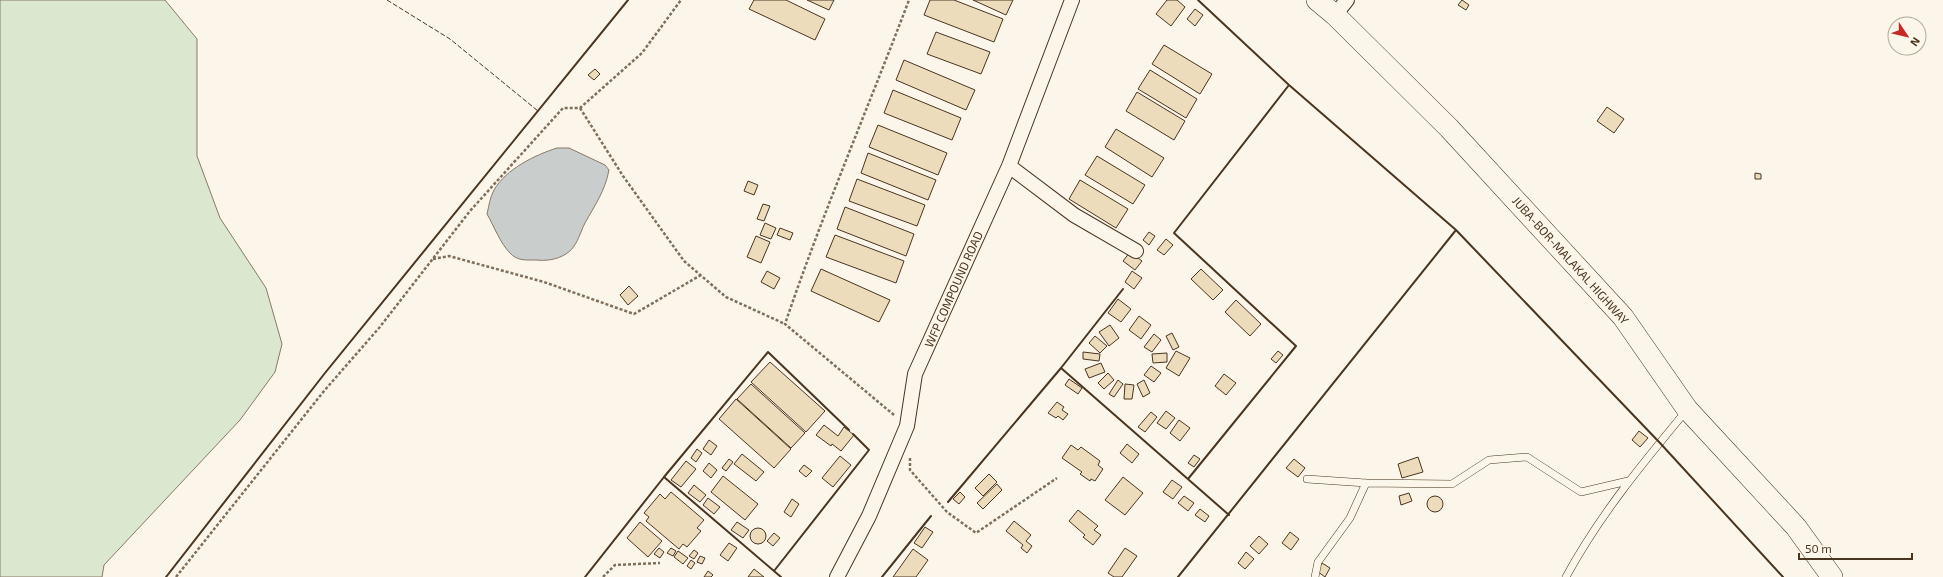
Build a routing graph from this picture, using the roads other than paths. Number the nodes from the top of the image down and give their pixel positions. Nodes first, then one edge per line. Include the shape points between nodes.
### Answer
1 (1072, 0) edge
2 (1317, 0) edge
3 (1341, 7) edge
4 (1009, 166) junction
5 (1136, 251) dead end
6 (1687, 410) junction
7 (1307, 479) dead end
8 (1628, 482) junction
9 (1366, 483) junction
10 (837, 577) edge
11 (1316, 577) edge
12 (1566, 577) edge
13 (1832, 577) edge

1 - 4 street, WFP COMPOUND ROAD
2 - 3 main road, JUBA-BOR-MALAKAL HIGHWAY
3 - 6 main road, JUBA-BOR-MALAKAL HIGHWAY via 1613,305
4 - 5 street via 1074,215
4 - 10 street, WFP COMPOUND ROAD via 915,374 907,426 869,516
6 - 8 lane
6 - 13 main road, JUBA-BOR-MALAKAL HIGHWAY via 1796,527
7 - 9 lane
8 - 9 lane via 1581,492 1527,458 1489,460 1452,484
8 - 12 lane via 1583,545
9 - 11 lane via 1350,518 1318,562

